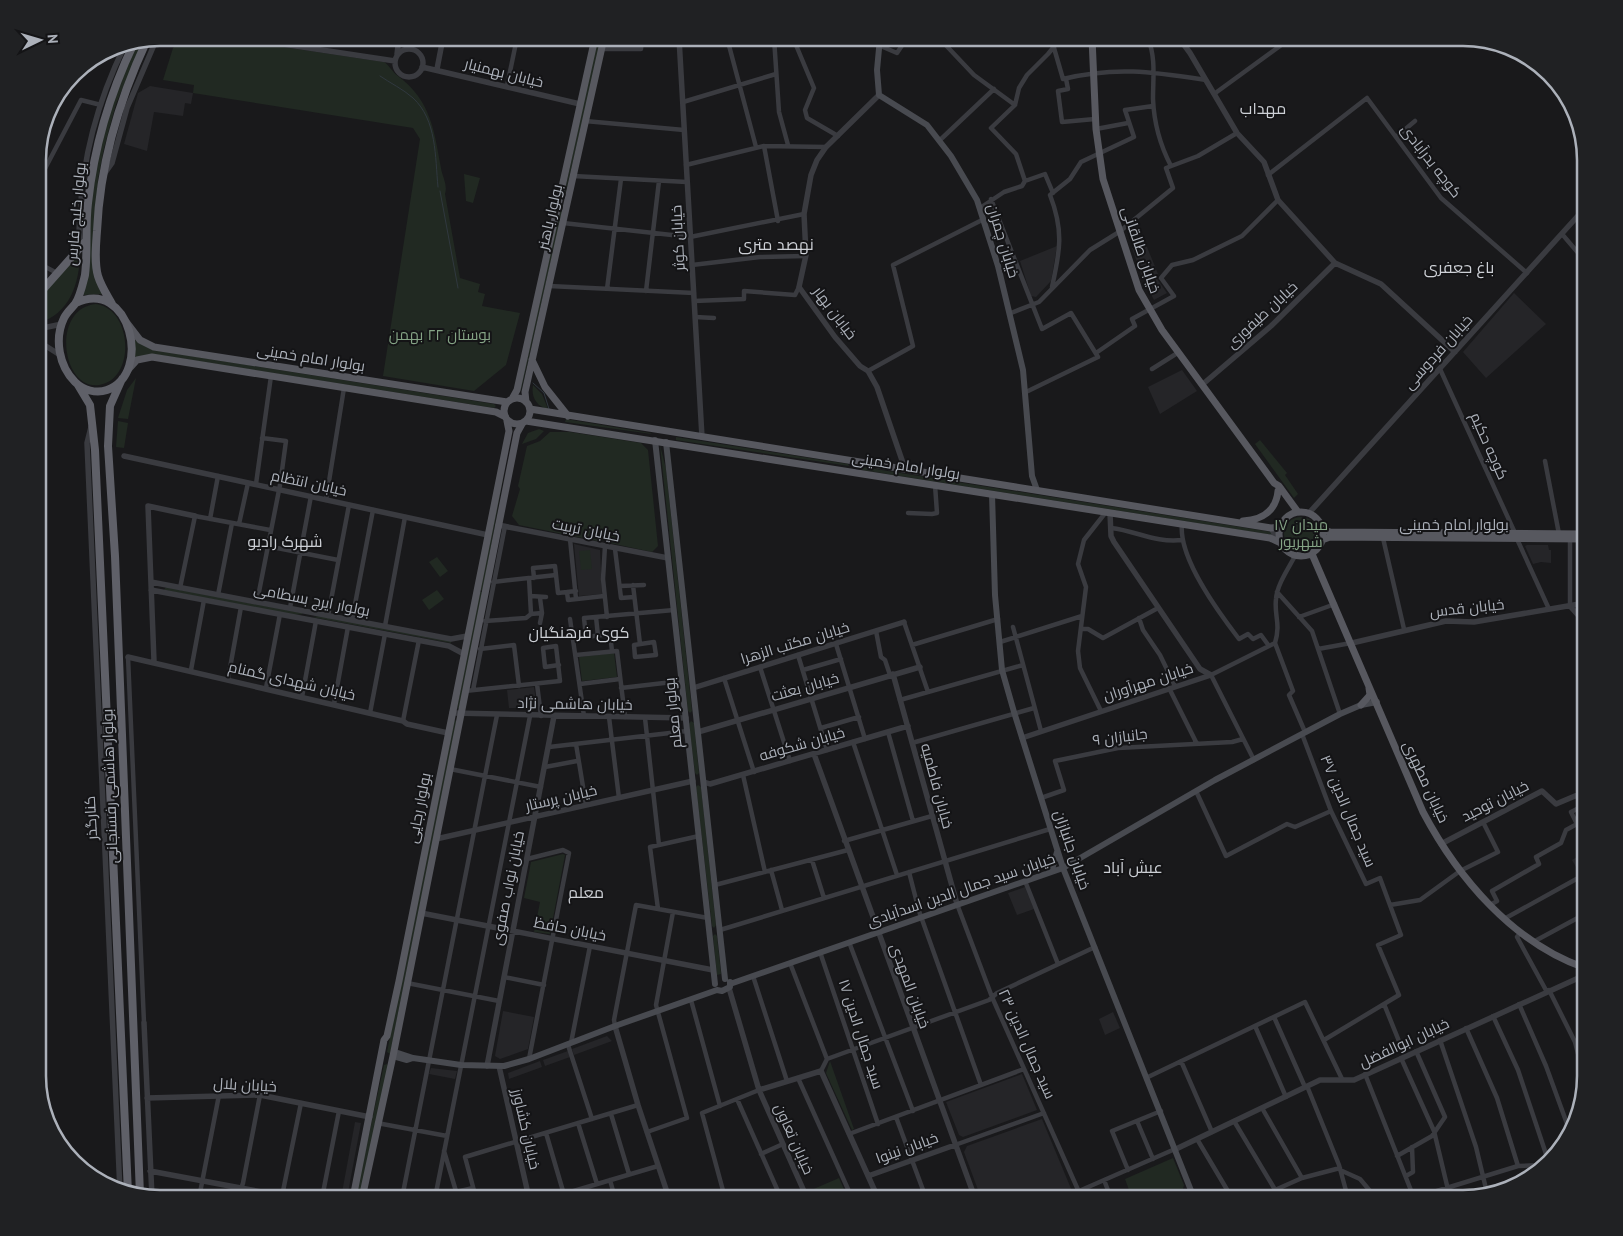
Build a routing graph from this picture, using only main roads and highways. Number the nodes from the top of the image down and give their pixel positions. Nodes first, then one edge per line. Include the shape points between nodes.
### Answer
1 (593, 46) edge
2 (602, 46) edge
3 (878, 46) edge
4 (1092, 46) edge
5 (144, 47) edge
6 (130, 50) edge
7 (559, 198) junction
8 (568, 200) junction
9 (84, 243) junction
10 (46, 285) edge
11 (76, 303) junction
12 (113, 304) junction
13 (123, 317) junction
14 (532, 360) junction
15 (124, 376) junction
16 (78, 385) junction
17 (510, 400) junction
18 (495, 401) junction
19 (528, 405) junction
20 (494, 411) junction
21 (560, 414) junction
22 (568, 416) junction
23 (506, 419) junction
24 (524, 422) junction
25 (558, 425) junction
26 (653, 429) junction
27 (664, 439) junction
28 (733, 442) junction
29 (856, 462) junction
30 (854, 472) junction
31 (499, 480) junction
32 (507, 482) junction
33 (1274, 483) junction
34 (1036, 490) junction
35 (1278, 491) junction
36 (992, 494) junction
37 (1298, 512) junction
38 (1287, 516) junction
39 (1226, 521) junction
40 (1280, 527) junction
41 (1322, 529) junction
42 (1577, 534) edge
43 (1516, 536) junction
44 (1577, 539) edge
45 (1322, 540) junction
46 (1280, 543) junction
47 (1312, 554) junction
48 (1370, 690) junction
49 (1375, 701) junction
50 (1361, 705) junction
51 (696, 717) junction
52 (686, 718) junction
53 (692, 781) junction
54 (704, 782) junction
55 (1057, 850) junction
56 (1063, 868) junction
57 (1047, 873) junction
58 (420, 874) junction
59 (429, 876) junction
60 (1070, 886) junction
61 (720, 930) junction
62 (709, 931) junction
63 (1577, 963) edge
64 (725, 979) junction
65 (730, 986) junction
66 (716, 987) junction
67 (387, 1036) junction
68 (393, 1056) junction
69 (381, 1065) junction
70 (124, 1097) junction
71 (136, 1097) junction
72 (136, 1115) junction
73 (124, 1116) junction
74 (128, 1185) edge
75 (140, 1188) edge
76 (355, 1190) edge
77 (364, 1190) edge
78 (1192, 1190) edge

1 - 7 main road, بولوار باهنر
2 - 8 main road, بولوار باهنر
3 - 34 main road, خیابان چمران via 879,95 927,125 950,156 984,219 1010,314 1026,392 1032,476
4 - 33 main road, خیابان طالقانی via 1095,119 1103,179 1136,285 1148,310
5 - 12 highway, بولوار خلیج فارس via 120,105 101,180 97,274
6 - 9 highway, بولوار خلیج فارس via 97,147
7 - 8 main road
7 - 17 main road, بولوار باهنر via 517,390
8 - 14 main road, بولوار باهنر
9 - 10 highway
9 - 11 highway, بولوار خلیج فارس via 85,275
11 - 12 highway via 94,297
11 - 16 highway via 62,324 59,343 60,355 70,377
12 - 13 highway
13 - 15 highway via 132,347
13 - 18 main road, بولوار امام خمینی via 140,340 154,347
14 - 19 main road, بولوار باهنر via 525,392
14 - 22 main road via 545,387
15 - 16 highway via 106,391 96,392
15 - 20 main road, بولوار امام خمینی via 137,360 152,357
15 - 71 highway, بولوار هاشمی رفسنجانی via 110,406 108,446
16 - 70 highway, بولوار هاشمی رفسنجانی via 85,394 93,417 110,879 117,1032
17 - 18 main road, بولوار امام خمینی
17 - 19 main road via 520,398
17 - 23 main road via 504,409
18 - 20 main road
19 - 21 main road, بولوار امام خمینی
19 - 24 main road
20 - 23 main road, بولوار امام خمینی
21 - 22 main road, بولوار امام خمینی
21 - 25 main road
22 - 26 main road, بولوار امام خمینی
23 - 24 main road via 514,424
23 - 31 main road, بولوار رجایی via 508,431
24 - 25 main road, بولوار امام خمینی
24 - 32 main road, بولوار رجایی via 517,433
25 - 27 main road, بولوار امام خمینی
26 - 27 main road
26 - 28 main road, بولوار امام خمینی
27 - 28 main road
27 - 30 main road, بولوار امام خمینی
27 - 51 main road, بولوار معلم
27 - 52 main road, بولوار معلم via 668,558
28 - 29 main road, بولوار امام خمینی
29 - 30 main road
29 - 34 main road, بولوار امام خمینی
30 - 36 main road, بولوار امام خمینی
31 - 32 main road via 504,477
31 - 58 main road, بولوار رجایی
32 - 59 main road, بولوار رجایی via 502,526
33 - 35 main road
33 - 37 main road, خیابان طالقانی
34 - 39 main road, بولوار امام خمینی
35 - 38 main road via 1288,508
35 - 39 main road via 1275,506 1261,517
36 - 46 main road, بولوار امام خمینی via 1270,538
36 - 55 main road, خیابان جانبازان via 1002,670
37 - 38 main road
37 - 41 main road via 1309,513
38 - 40 main road
39 - 40 main road, بولوار امام خمینی
40 - 46 main road
41 - 43 main road, بولوار امام خمینی via 1330,532
41 - 45 main road
42 - 43 main road, بولوار امام خمینی
43 - 44 main road, بولوار امام خمینی
43 - 45 main road, بولوار امام خمینی via 1330,537
45 - 47 main road
46 - 47 main road via 1295,556
47 - 48 main road
48 - 49 main road
48 - 50 main road
49 - 50 main road
49 - 63 main road, خیابان مطهری via 1423,812 1440,844 1460,871 1504,919 1535,941
50 - 56 main road, خیابان سید جمال الدین اسدآبادی via 1196,791
51 - 52 main road
51 - 54 main road, بولوار معلم
52 - 53 main road, بولوار معلم
53 - 54 main road
53 - 62 main road, بولوار معلم
54 - 61 main road, بولوار معلم
55 - 56 main road, خیابان جانبازان
55 - 57 main road via 1053,866
56 - 57 main road, خیابان سید جمال الدین اسدآبادی
56 - 60 main road, خیابان جانبازان
57 - 60 main road via 1059,874
57 - 65 main road, خیابان سید جمال الدین اسدآبادی
58 - 59 main road
58 - 67 main road, بولوار رجایی
59 - 68 main road, بولوار رجایی
60 - 78 main road, خیابان جانبازان
61 - 62 main road
61 - 64 main road, بولوار معلم
62 - 66 main road, بولوار معلم
64 - 65 main road
64 - 66 main road
65 - 66 main road, خیابان سید جمال الدین اسدآبادی via 722,991
66 - 68 main road via 691,1000 529,1059 499,1066 407,1060
67 - 68 main road via 385,1052
67 - 69 main road, بولوار رجایی
68 - 69 main road
68 - 77 main road, بولوار رجایی
69 - 76 main road, بولوار رجایی
70 - 71 highway via 129,1101
70 - 73 highway, بولوار هاشمی رفسنجانی
71 - 72 highway, بولوار هاشمی رفسنجانی
72 - 73 highway
72 - 75 highway, بولوار هاشمی رفسنجانی
73 - 74 highway, بولوار هاشمی رفسنجانی

